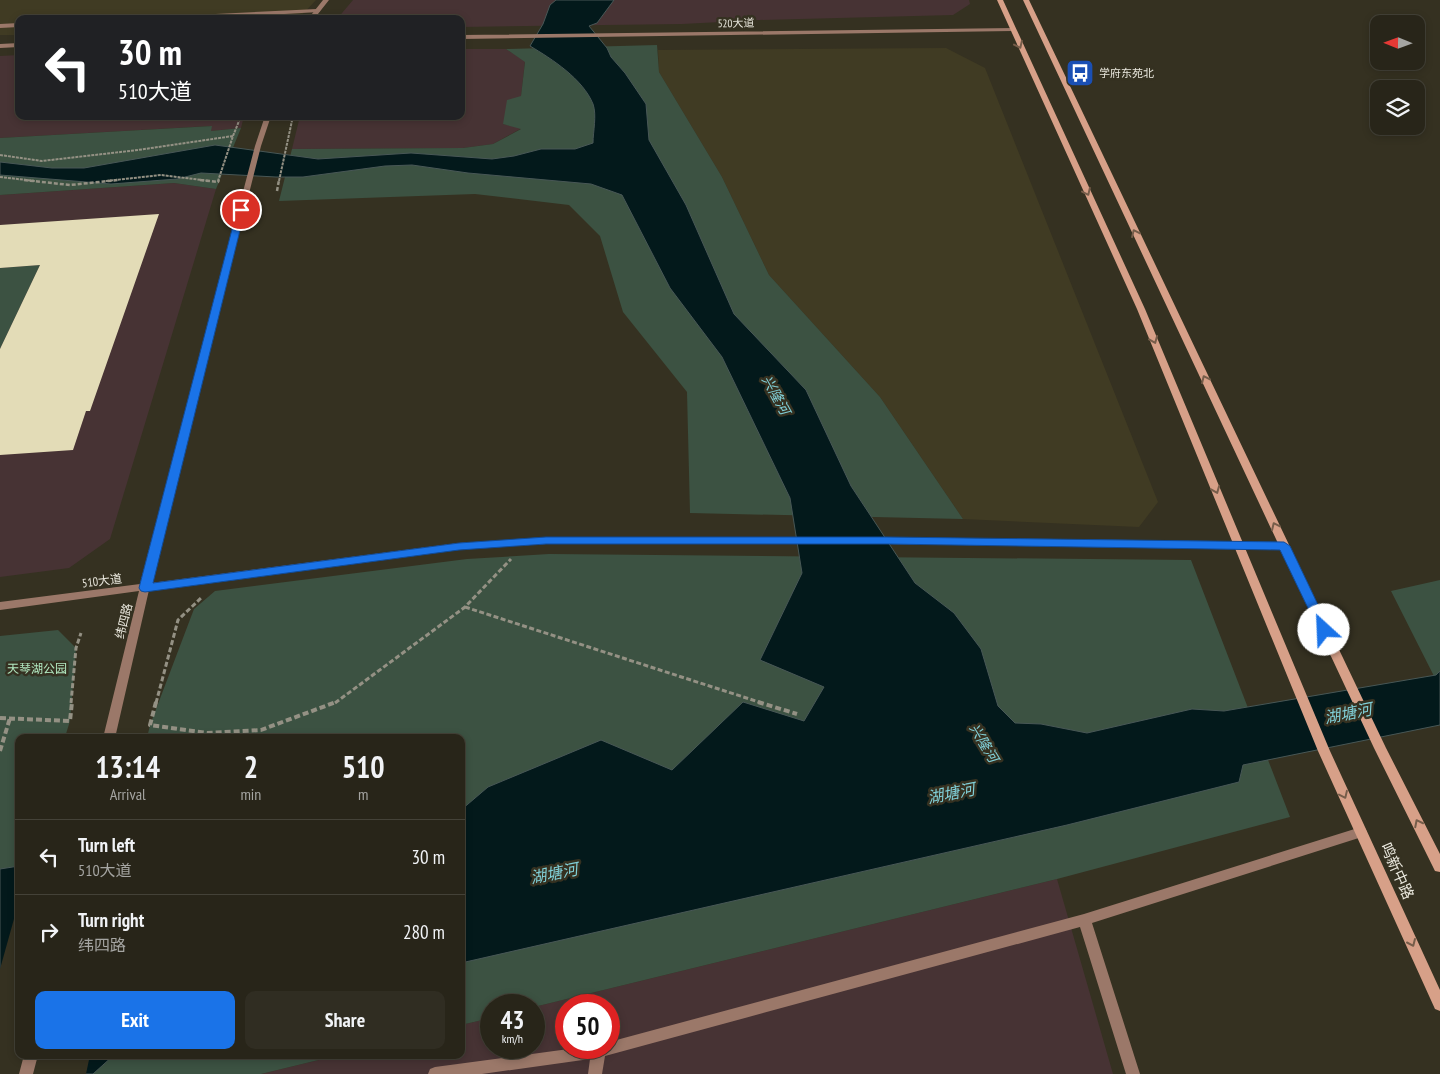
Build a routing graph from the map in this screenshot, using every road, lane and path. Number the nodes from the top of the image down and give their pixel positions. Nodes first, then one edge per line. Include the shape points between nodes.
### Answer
1 (326, 0) edge
2 (1000, 0) edge
3 (1026, 0) edge
4 (317, 11) junction
5 (236, 15) edge
6 (314, 15) edge
7 (15, 25) edge
8 (0, 26) edge
9 (1012, 29) junction
10 (465, 37) edge
11 (15, 45) edge
12 (0, 46) edge
13 (239, 120) edge
14 (267, 120) edge
15 (292, 120) edge
16 (233, 136) junction
17 (0, 154) edge
18 (0, 177) edge
19 (277, 191) dead end
20 (1239, 545) junction
21 (1284, 546) junction
22 (515, 556) dead end
23 (145, 588) junction
24 (201, 598) dead end
25 (0, 606) edge
26 (465, 607) junction
27 (81, 633) dead end
28 (797, 714) dead end
29 (0, 718) edge
30 (10, 718) junction
31 (110, 734) edge
32 (0, 751) edge
33 (1361, 832) junction
34 (1440, 867) edge
35 (1084, 920) junction
36 (1440, 1005) edge
37 (620, 1045) edge
38 (555, 1057) edge
39 (30, 1059) edge
40 (597, 1059) edge
41 (26, 1074) edge
42 (435, 1074) edge
43 (595, 1074) edge
44 (1133, 1074) edge

1 - 4 street
2 - 9 main road, 鸣新中路
21 -> 3 main road
4 - 5 street
4 - 6 street
7 - 8 street
9 - 10 street, 520大道
9 -> 20 main road, 鸣新中路 via 1141,309
11 - 12 street
13 - 16 path
14 - 23 street, 纬四路
15 - 19 path
16 - 17 path via 42,161
16 - 18 path via 218,182 161,175 70,185
20 - 21 street, 510大道
20 - 23 street, 510大道 via 887,540 546,541 459,546
20 -> 33 main road, 鸣新中路
34 -> 21 main road
22 - 26 path
23 - 25 street, 510大道
23 - 31 street, 纬四路
24 - 26 path via 178,620 150,725 207,733 261,730 332,704
26 - 28 path
27 - 30 path via 76,648 70,721
29 - 30 path
30 - 32 path
33 - 35 street
33 -> 36 main road, 鸣新中路
35 - 37 street
35 - 44 street
38 - 42 street
39 - 41 street
40 - 43 street

